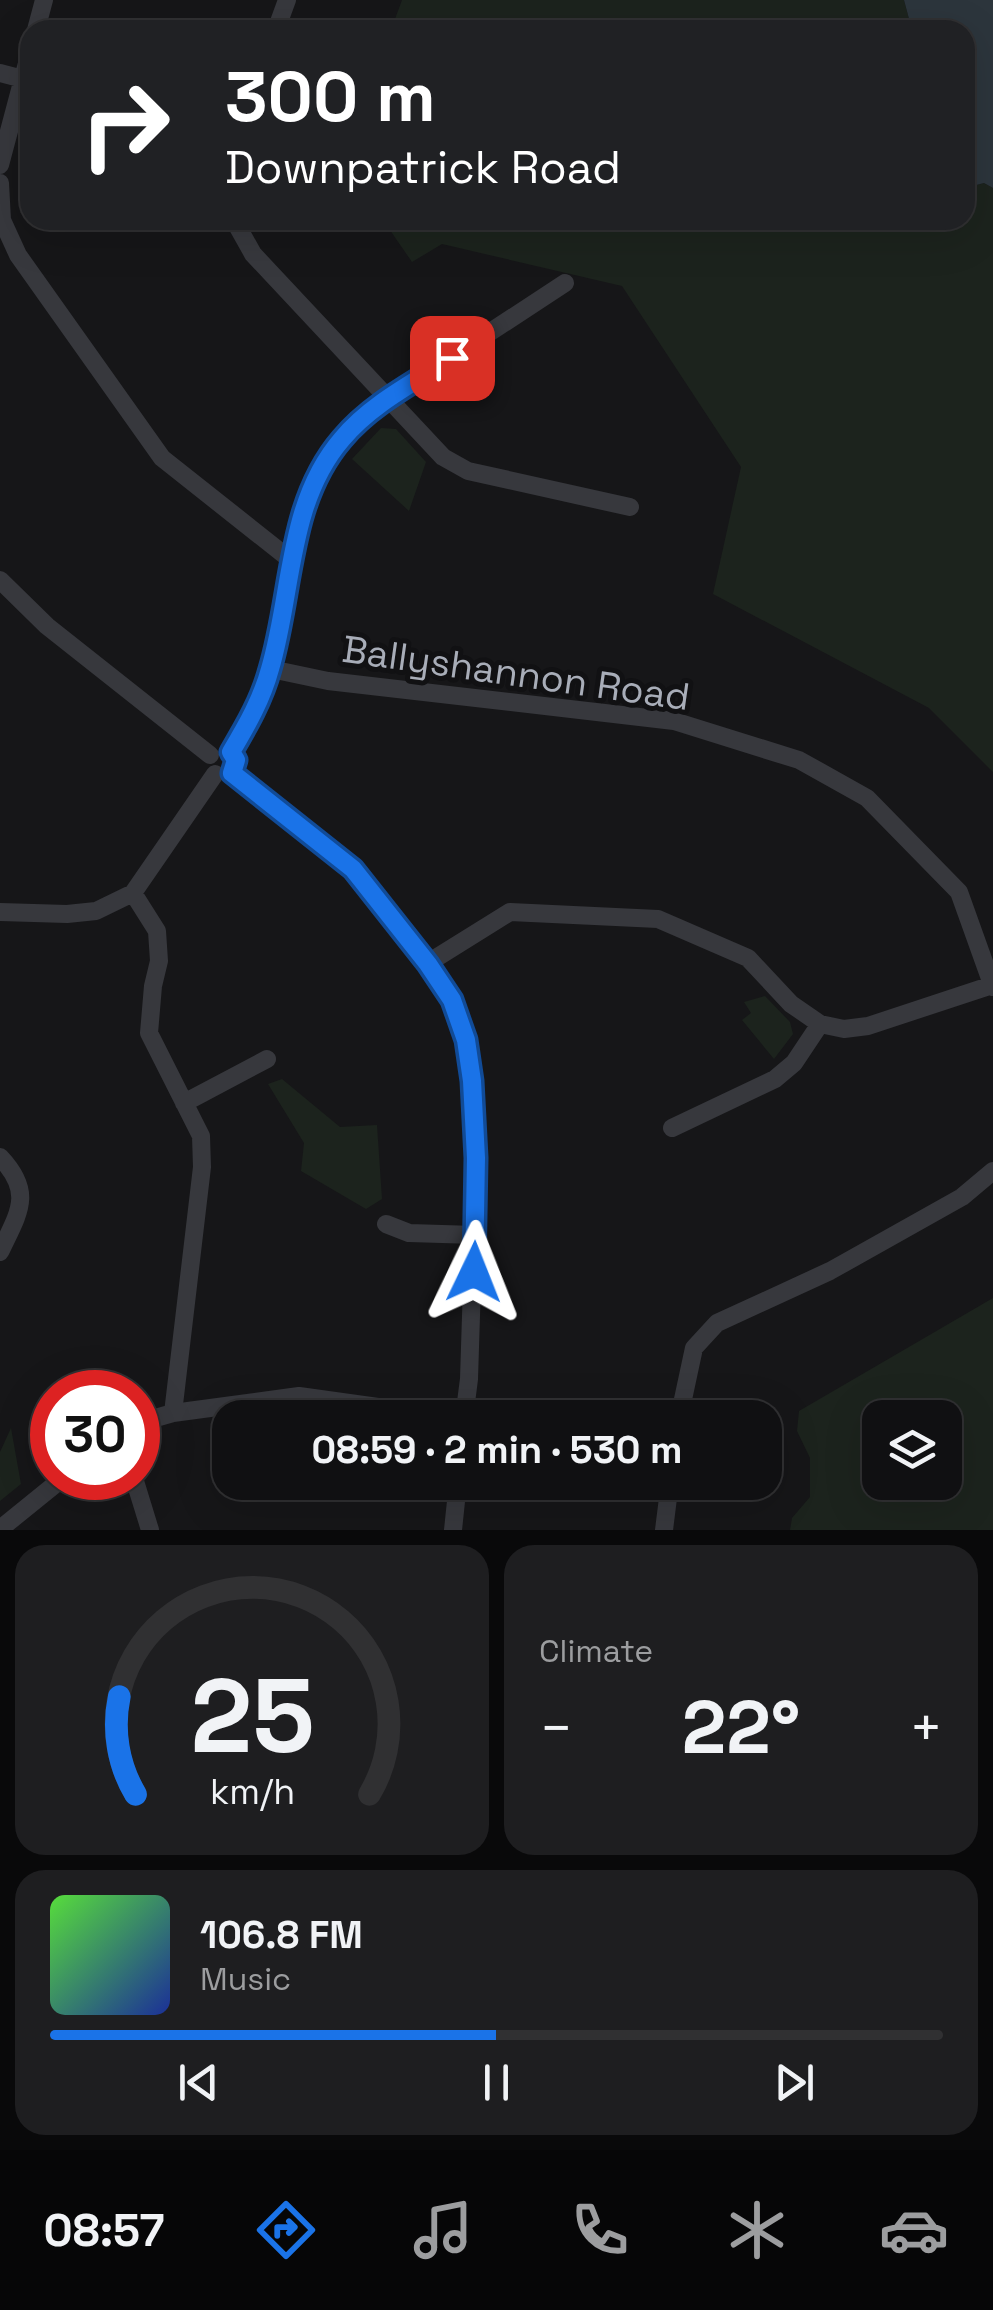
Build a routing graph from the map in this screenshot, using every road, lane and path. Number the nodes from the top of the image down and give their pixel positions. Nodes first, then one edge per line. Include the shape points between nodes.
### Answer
1 (20, 90) edge
2 (0, 164) edge
3 (0, 183) edge
4 (240, 230) edge
5 (565, 283) dead end
6 (388, 400) junction
7 (630, 507) dead end
8 (292, 561) junction
9 (0, 580) edge
10 (270, 668) junction
11 (219, 768) junction
12 (133, 892) junction
13 (0, 912) edge
14 (428, 964) junction
15 (993, 986) edge
16 (820, 1024) junction
17 (266, 1059) dead end
18 (184, 1104) junction
19 (672, 1128) dead end
20 (0, 1157) edge
21 (993, 1171) edge
22 (386, 1224) dead end
23 (475, 1236) junction
24 (0, 1252) edge
25 (270, 1400) edge
26 (327, 1400) edge
27 (464, 1400) edge
28 (684, 1400) edge
29 (212, 1408) edge
30 (173, 1414) junction
31 (160, 1417) edge
32 (36, 1500) edge
33 (141, 1500) edge
34 (456, 1500) edge
35 (668, 1500) edge
36 (0, 1530) edge
37 (150, 1530) edge
38 (453, 1530) edge
39 (664, 1530) edge

1 - 2 street
3 - 8 street via 2,220 18,255 162,458
4 - 6 street via 253,254
5 - 6 street
6 - 7 street via 443,457 468,471
6 - 8 street via 342,438 320,470 303,508
8 - 10 street
9 - 11 street
10 - 11 street via 231,752 217,750
10 - 15 street, Ballyshannon Road via 328,681 674,721 799,760 867,798 958,892
11 - 12 street
11 - 14 street via 353,869
12 - 13 street via 96,911
12 - 18 street via 157,931 160,961 149,1033
14 - 16 street via 510,912 658,920 748,958
14 - 23 street via 452,1000 466,1040
15 - 16 street via 868,1026
16 - 19 street via 776,1078
17 - 18 street
18 - 30 street via 201,1136 202,1167
20 - 24 street via 16,1174 22,1195
21 - 28 street via 962,1197 830,1271 717,1323 694,1348
22 - 23 street via 409,1233
23 - 27 street
25 - 26 street
29 - 30 street
30 - 31 street
32 - 36 street
33 - 37 street
34 - 38 street
35 - 39 street

